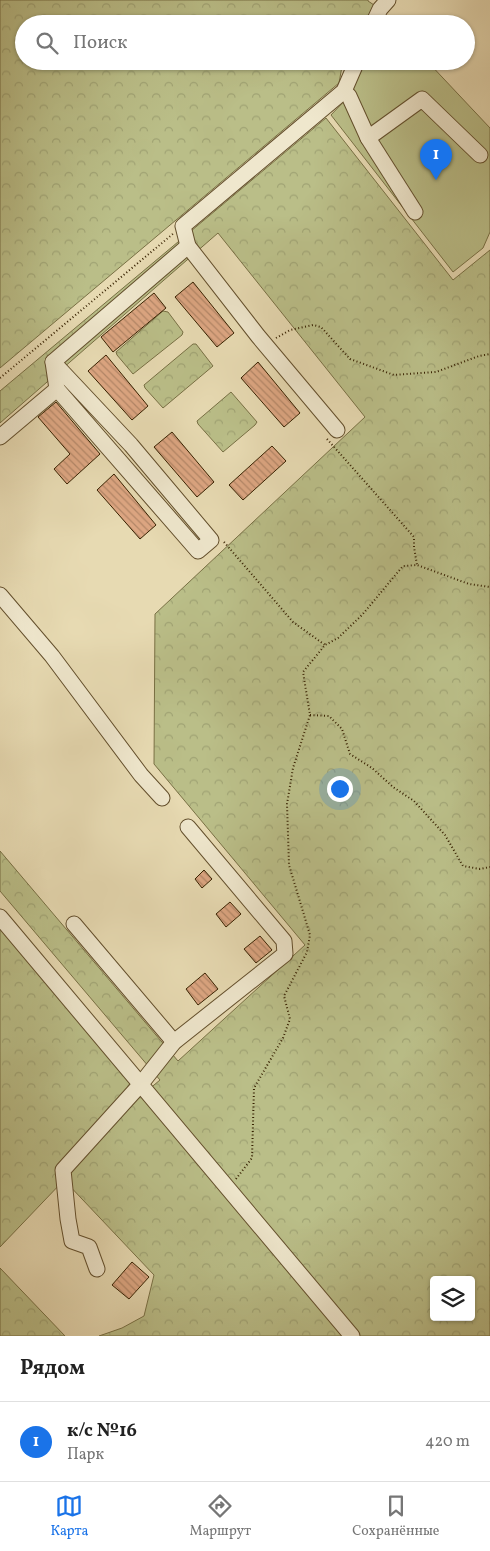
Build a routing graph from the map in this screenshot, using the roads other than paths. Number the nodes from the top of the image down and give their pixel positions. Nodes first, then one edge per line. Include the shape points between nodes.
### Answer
1 (388, 0) edge
2 (378, 15) edge
3 (353, 70) edge
4 (344, 91) junction
5 (368, 138) junction
6 (480, 154) dead end
7 (415, 212) dead end
8 (188, 246) junction
9 (53, 362) junction
10 (57, 389) junction
11 (332, 434) road end
12 (0, 437) edge
13 (0, 595) edge
14 (162, 798) dead end
15 (188, 827) dead end
16 (0, 916) edge
17 (74, 924) dead end
18 (174, 1042) junction
19 (140, 1085) junction
20 (97, 1269) dead end
21 (352, 1336) edge

1 - 2 street
3 - 4 street
4 - 5 street
4 - 8 street via 183,226
5 - 6 street via 422,99
5 - 7 street
8 - 9 street
8 - 11 street
9 - 10 street
9 - 10 street via 131,445 211,540 198,551
10 - 12 street
13 - 14 street via 52,656 140,775
15 - 18 street via 284,941 285,954
16 - 19 street
17 - 18 street
18 - 19 street
19 - 20 street via 63,1170 72,1241 89,1247
19 - 21 street

